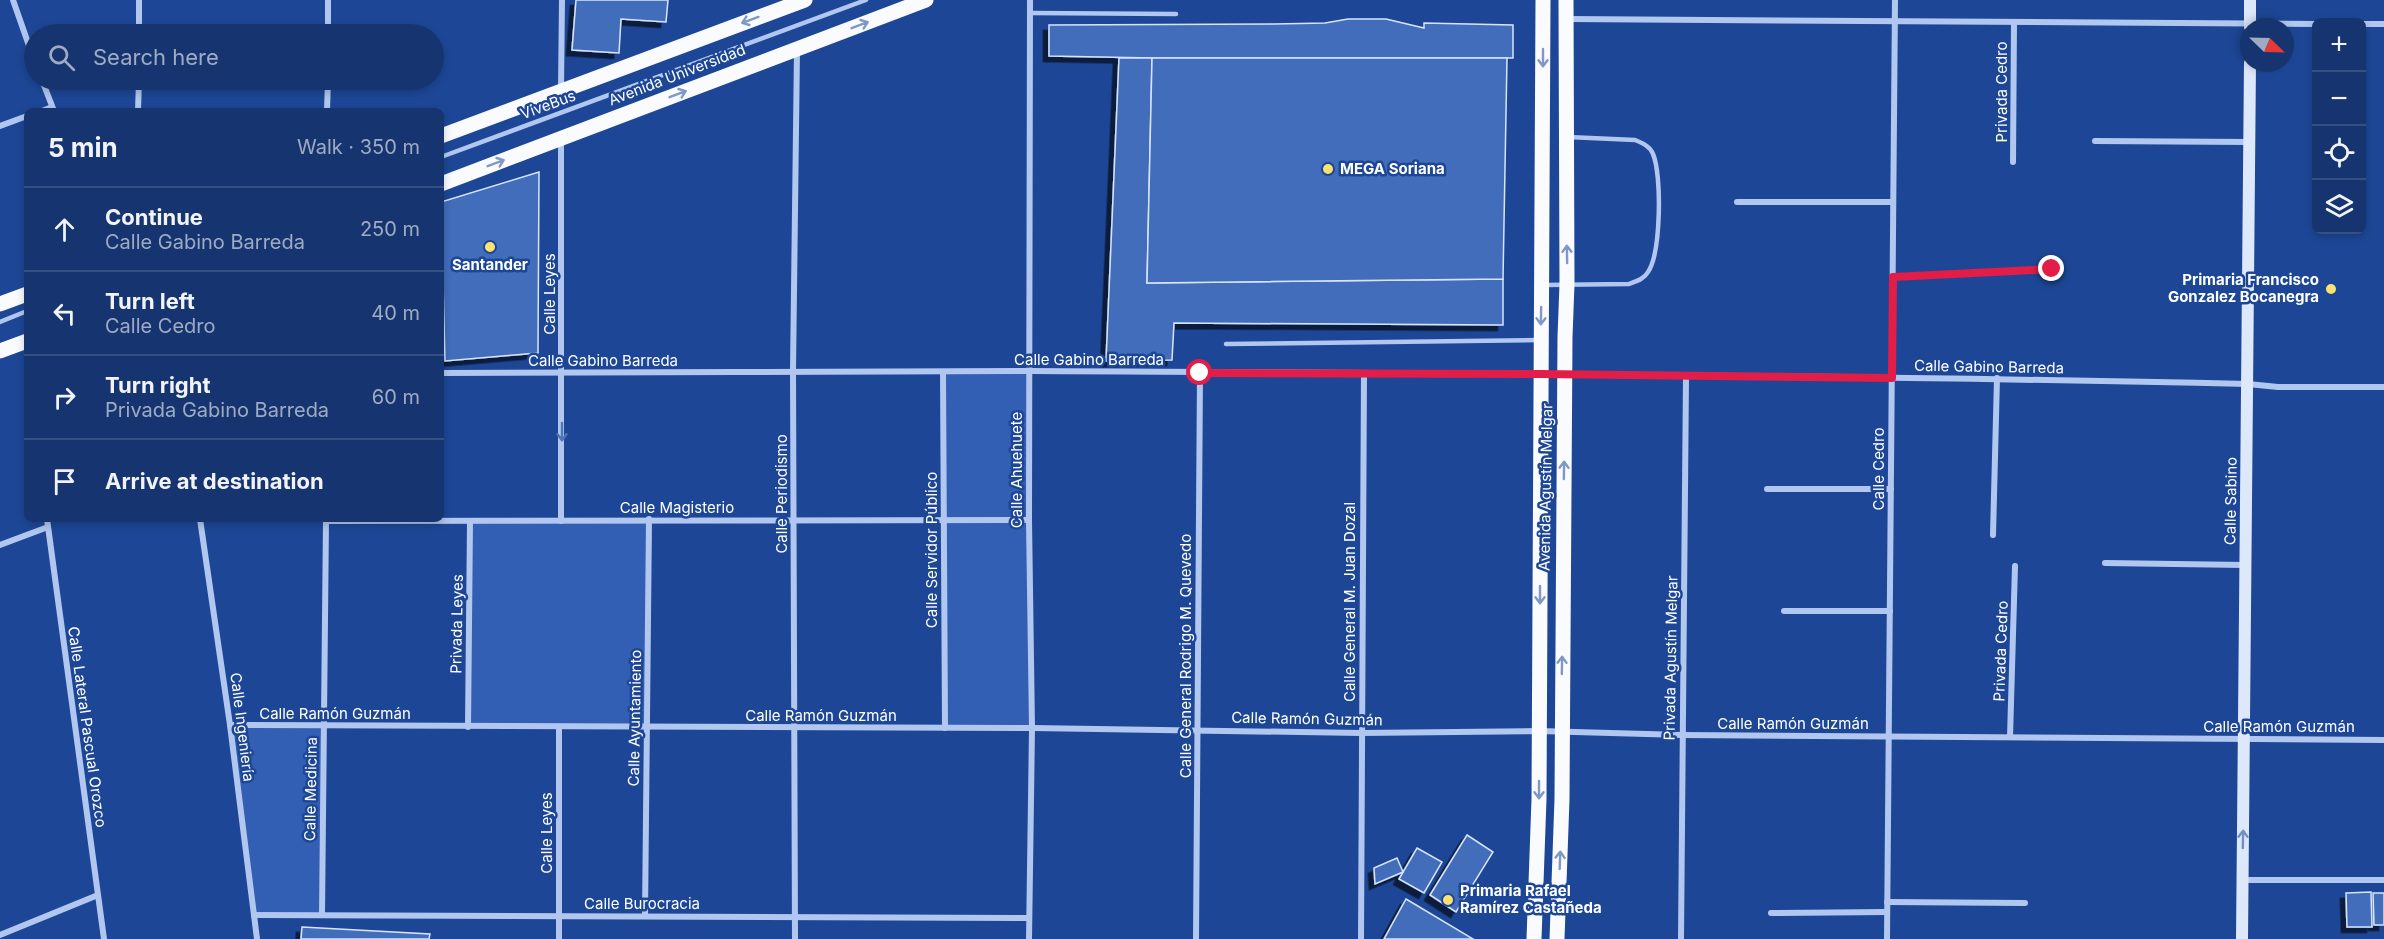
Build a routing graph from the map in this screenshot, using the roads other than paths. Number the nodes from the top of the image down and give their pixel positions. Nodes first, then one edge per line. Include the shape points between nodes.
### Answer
1 (13, 0) edge
2 (140, 0) edge
3 (328, 0) edge
4 (562, 0) edge
5 (866, 0) edge
6 (926, 0) edge
7 (1030, 0) edge
8 (1543, 0) edge
9 (1566, 0) edge
10 (1895, 0) edge
11 (2250, 0) edge
12 (802, 1) edge
13 (1030, 13) junction
14 (1176, 14) dead end
15 (2250, 18) edge
16 (1566, 19) junction
17 (1894, 21) junction
18 (2014, 22) junction
19 (139, 24) edge
20 (328, 24) edge
21 (2294, 24) edge
22 (2312, 24) edge
23 (2366, 24) edge
24 (2384, 24) edge
25 (2240, 25) edge
26 (24, 31) edge
27 (797, 49) junction
28 (2250, 72) edge
29 (46, 90) edge
30 (139, 90) edge
31 (328, 90) edge
32 (561, 91) junction
33 (53, 108) edge
34 (138, 108) edge
35 (327, 108) edge
36 (24, 117) edge
37 (0, 126) edge
38 (444, 135) edge
39 (1566, 137) junction
40 (561, 139) junction
41 (2095, 141) dead end
42 (2249, 142) junction
43 (444, 156) edge
44 (2013, 162) dead end
45 (444, 183) edge
46 (1737, 202) dead end
47 (1893, 202) junction
48 (2052, 269) dead end
49 (1893, 277) junction
50 (1567, 284) junction
51 (1542, 286) junction
52 (24, 295) edge
53 (0, 304) edge
54 (24, 312) edge
55 (0, 322) edge
56 (1541, 340) junction
57 (24, 342) edge
58 (1226, 344) dead end
59 (0, 351) edge
60 (793, 371) junction
61 (1029, 371) junction
62 (943, 372) junction
63 (444, 373) edge
64 (562, 373) junction
65 (1200, 373) junction
66 (1364, 373) junction
67 (1540, 374) junction
68 (1565, 374) junction
69 (1686, 376) junction
70 (1892, 378) junction
71 (1997, 378) junction
72 (2248, 384) junction
73 (2384, 387) edge
74 (1767, 489) dead end
75 (1891, 489) junction
76 (649, 519) junction
77 (794, 519) junction
78 (944, 520) junction
79 (1029, 520) junction
80 (444, 521) edge
81 (470, 521) junction
82 (561, 521) junction
83 (47, 522) edge
84 (200, 522) edge
85 (326, 522) edge
86 (48, 527) junction
87 (1993, 535) dead end
88 (0, 545) edge
89 (2105, 563) dead end
90 (2245, 565) junction
91 (2015, 566) dead end
92 (1784, 611) dead end
93 (1890, 612) junction
94 (230, 725) junction
95 (324, 726) junction
96 (468, 727) junction
97 (559, 727) junction
98 (647, 728) junction
99 (794, 728) junction
100 (945, 728) junction
101 (1032, 728) junction
102 (1197, 729) junction
103 (1539, 731) junction
104 (1561, 732) junction
105 (1361, 733) junction
106 (1683, 735) junction
107 (1889, 736) junction
108 (2010, 737) junction
109 (2244, 739) junction
110 (2384, 740) edge
111 (2243, 880) junction
112 (2384, 880) edge
113 (98, 895) junction
114 (1887, 902) junction
115 (2025, 903) dead end
116 (1887, 912) junction
117 (1771, 913) dead end
118 (254, 915) junction
119 (322, 915) junction
120 (559, 916) junction
121 (645, 916) junction
122 (795, 917) junction
123 (1029, 918) junction
124 (0, 935) edge
125 (104, 939) edge
126 (257, 939) edge
127 (559, 939) edge
128 (795, 939) edge
129 (1029, 939) edge
130 (1196, 939) edge
131 (1361, 939) edge
132 (1534, 939) edge
133 (1557, 939) edge
134 (1681, 939) edge
135 (1887, 939) edge
136 (2242, 939) edge

1 - 26 street
2 - 19 street
3 - 20 street
4 - 32 street
5 - 43 lane, ViveBus
27 -> 6 main road, Avenida Universidad
7 - 13 street, Calle Ahuehuete
8 -> 51 main road, Avenida Agustín Melgar
9 - 16 main road, Avenida Agustín Melgar
10 - 17 street, Calle Cedro
11 - 15 street
12 -> 32 main road, Avenida Universidad
13 - 14 lane
13 - 61 street, Calle Ahuehuete
16 - 17 street
16 - 39 main road, Avenida Agustín Melgar
17 - 18 street
17 - 47 street, Calle Cedro
18 - 25 street
18 - 44 street, Privada Cedro
21 - 22 street
23 - 24 street
40 -> 27 main road, Avenida Universidad
27 - 60 street, Calle Periodismo
28 - 42 street, Calle Sabino
29 - 33 street
30 - 34 street
31 - 35 street
32 - 38 main road, Avenida Universidad
36 - 37 street
50 -> 39 main road, Avenida Agustín Melgar
39 - 50 lane via 1635,140 1644,144 1654,158 1658,201 1657,254 1648,274 1629,284
45 -> 40 main road, Avenida Universidad
40 - 64 street, Calle Leyes
41 - 42 street
42 - 72 street, Calle Sabino
46 - 47 street
47 - 49 street, Calle Cedro
48 - 49 street
49 - 70 street, Calle Cedro
50 - 51 lane
50 - 68 main road, Avenida Agustín Melgar
51 -> 56 main road, Avenida Agustín Melgar
52 - 53 main road
54 - 55 lane
56 - 58 lane
56 - 67 main road, Avenida Agustín Melgar
57 - 59 main road
60 - 62 street, Calle Gabino Barreda
60 - 64 street, Calle Gabino Barreda
60 - 77 street, Calle Periodismo
61 - 62 street, Calle Gabino Barreda
61 - 65 street, Calle Gabino Barreda
61 - 79 street, Calle Ahuehuete
62 - 78 street, Calle Servidor Público
63 - 64 street, Calle Gabino Barreda
64 -> 82 street, Calle Leyes
65 - 66 street, Calle Gabino Barreda
65 - 102 street, Calle General Rodrigo M. Quevedo
66 - 67 street, Calle Gabino Barreda
66 - 105 street, Calle General M. Juan Dozal
67 - 68 street, Calle Gabino Barreda
67 -> 103 main road, Avenida Agustín Melgar
68 - 69 street, Calle Gabino Barreda
104 -> 68 main road, Avenida Agustín Melgar
69 - 70 street, Calle Gabino Barreda
69 - 106 street, Privada Agustín Melgar
70 - 71 street, Calle Gabino Barreda
70 - 75 street, Calle Cedro
71 - 72 street, Calle Gabino Barreda
71 - 87 street
72 - 73 street, Calle Gabino Barreda
72 - 90 street, Calle Sabino
74 - 75 street
75 - 93 street, Calle Cedro
76 - 77 street, Calle Magisterio
76 - 82 street, Calle Magisterio
76 - 98 street, Calle Ayuntamiento
77 - 78 street, Calle Magisterio
77 - 99 street, Calle Periodismo
78 - 79 street, Calle Magisterio
78 - 100 street, Calle Servidor Público
79 - 101 street, Calle Ahuehuete
80 - 81 street, Calle Magisterio
81 - 82 street, Calle Magisterio
81 - 96 street, Privada Leyes
83 - 86 street, Calle Lateral Pascual Orozco
84 - 94 street, Calle Ingeniería
85 - 95 street, Calle Medicina
86 - 88 street
86 - 113 street, Calle Lateral Pascual Orozco
89 - 90 street
90 - 109 street, Calle Sabino
91 - 108 street, Privada Cedro
92 - 93 street
93 - 107 street, Calle Cedro
94 - 95 street, Calle Ramón Guzmán
94 - 118 street, Calle Ingeniería
95 - 96 street, Calle Ramón Guzmán
95 - 119 street, Calle Medicina
96 - 97 street, Calle Ramón Guzmán
97 - 98 street, Calle Ramón Guzmán
97 - 120 street, Calle Leyes
98 - 99 street, Calle Ramón Guzmán
98 - 121 street, Calle Ayuntamiento
99 - 100 street, Calle Ramón Guzmán
99 - 122 street, Calle Periodismo
100 - 101 street, Calle Ramón Guzmán
101 - 102 street, Calle Ramón Guzmán
101 - 123 street, Calle Ahuehuete
102 - 105 street, Calle Ramón Guzmán
102 - 130 street, Calle General Rodrigo M. Quevedo
103 - 104 street, Calle Ramón Guzmán
103 - 105 street, Calle Ramón Guzmán
103 -> 132 main road, Avenida Agustín Melgar
104 - 106 street, Calle Ramón Guzmán
133 -> 104 main road, Avenida Agustín Melgar
105 - 131 street, Calle General M. Juan Dozal
106 - 107 street, Calle Ramón Guzmán
106 - 134 street, Privada Agustín Melgar
107 - 108 street, Calle Ramón Guzmán
107 - 114 street, Calle Cedro
108 - 109 street, Calle Ramón Guzmán
109 - 110 street, Calle Ramón Guzmán
111 -> 109 street, Calle Sabino
111 - 112 street
111 - 136 street, Calle Sabino
113 - 124 street
113 - 125 street, Calle Lateral Pascual Orozco
114 - 115 street
114 - 116 street, Calle Cedro
116 - 117 street
116 - 135 street, Calle Cedro
118 - 119 street, Calle Burocracia
118 - 126 street, Calle Ingeniería
119 - 120 street, Calle Burocracia
120 - 121 street, Calle Burocracia
120 - 127 street, Calle Leyes
121 - 122 street, Calle Burocracia
122 - 123 street, Calle Burocracia
122 - 128 street, Calle Periodismo
123 - 129 street, Calle Ahuehuete

